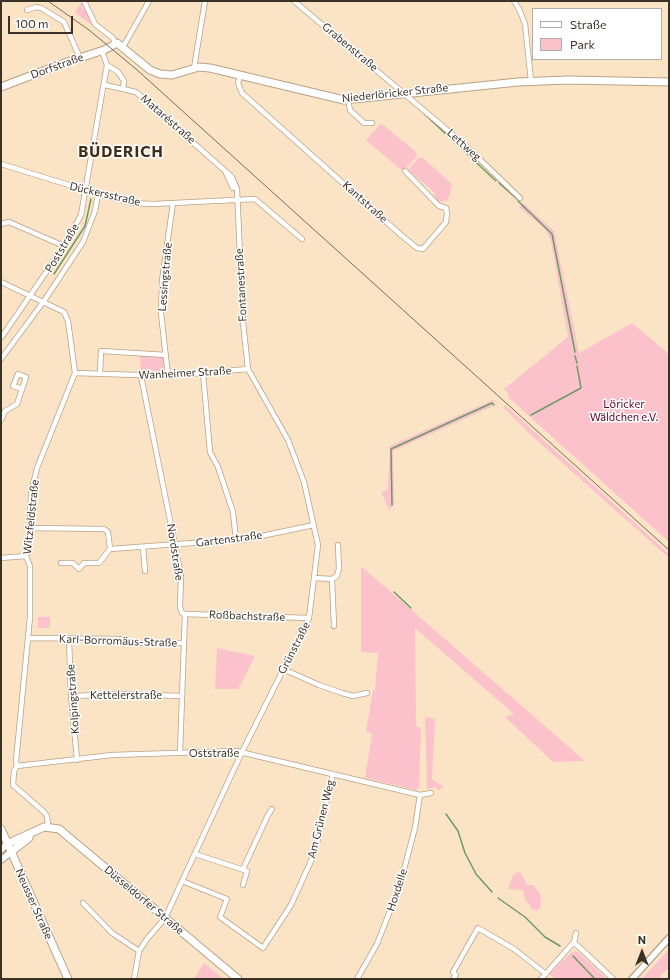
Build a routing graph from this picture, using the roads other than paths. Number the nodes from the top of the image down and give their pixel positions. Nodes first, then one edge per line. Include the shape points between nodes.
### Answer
1 (84, 1) edge
2 (149, 1) edge
3 (205, 1) edge
4 (294, 1) edge
5 (514, 1) edge
6 (27, 10) dead end
7 (114, 44) junction
8 (123, 47) junction
9 (102, 51) junction
10 (80, 58) junction
11 (107, 65) junction
12 (194, 68) junction
13 (240, 76) junction
14 (531, 81) junction
15 (669, 82) edge
16 (105, 85) junction
17 (1, 87) edge
18 (123, 88) junction
19 (405, 94) junction
20 (348, 100) junction
21 (372, 123) dead end
22 (1, 164) edge
23 (405, 171) dead end
24 (86, 191) junction
25 (98, 194) junction
26 (520, 198) dead end
27 (237, 200) junction
28 (173, 203) junction
29 (1, 224) edge
30 (302, 239) dead end
31 (64, 246) junction
32 (1, 282) edge
33 (31, 295) junction
34 (44, 301) junction
35 (1, 338) edge
36 (166, 355) junction
37 (1, 359) edge
38 (248, 369) junction
39 (75, 373) junction
40 (203, 373) junction
41 (100, 374) junction
42 (141, 376) junction
43 (168, 376) junction
44 (22, 389) dead end
45 (1, 420) edge
46 (314, 525) junction
47 (29, 528) junction
48 (236, 540) junction
49 (175, 545) junction
50 (338, 545) dead end
51 (143, 548) junction
52 (110, 549) junction
53 (26, 556) junction
54 (1, 558) edge
55 (60, 563) dead end
56 (145, 571) dead end
57 (314, 578) junction
58 (332, 579) junction
59 (185, 614) junction
60 (309, 618) junction
61 (334, 626) dead end
62 (28, 638) junction
63 (70, 639) junction
64 (184, 643) junction
65 (283, 669) junction
66 (367, 692) dead end
67 (71, 696) junction
68 (181, 696) junction
69 (242, 752) junction
70 (180, 753) junction
71 (77, 760) junction
72 (17, 766) junction
73 (333, 774) junction
74 (430, 793) dead end
75 (420, 795) junction
76 (272, 809) dead end
77 (48, 826) junction
78 (1, 829) edge
79 (30, 834) junction
80 (7, 844) junction
81 (1, 850) edge
82 (11, 852) junction
83 (195, 854) junction
84 (1, 860) edge
85 (243, 869) junction
86 (182, 880) junction
87 (243, 885) dead end
88 (83, 903) dead end
89 (165, 918) junction
90 (576, 932) dead end
91 (669, 938) edge
92 (574, 943) junction
93 (139, 951) junction
94 (546, 974) junction
95 (68, 979) edge
96 (134, 979) edge
97 (238, 979) edge
98 (357, 979) edge
99 (453, 979) edge
100 (541, 979) edge
101 (613, 979) edge
102 (632, 979) edge

1 - 7 street via 95,24 113,38
2 - 8 street
3 - 12 street
4 - 19 street, Grabenstraße
5 - 14 street via 524,24
6 - 10 street via 41,8 64,22
7 - 8 main road, Niederlöricker Straße
7 - 9 main road, Dorfstraße
8 - 12 main road, Niederlöricker Straße via 150,70 160,74 175,75
9 - 10 main road, Dorfstraße
9 - 11 street, Poststraße
10 - 17 main road, Dorfstraße
11 - 16 street, Poststraße
11 - 18 street via 118,72 124,81
12 - 13 main road, Niederlöricker Straße via 210,68
13 - 20 main road, Niederlöricker Straße
13 - 23 street, Kantstraße via 238,83 242,93 401,235 417,248 423,249 446,222 446,208 439,206
14 - 15 main road, Niederlöricker Straße
14 - 19 main road, Niederlöricker Straße
16 - 18 street, Mataréstraße
16 - 24 street, Poststraße
18 - 27 street, Mataréstraße via 136,92 224,169 232,177 237,189
19 - 20 main road, Niederlöricker Straße
19 - 26 street, Lettweg via 465,145
20 - 21 street via 350,110 364,123
22 - 24 street, Dückersstraße
24 - 25 street, Dückersstraße
24 - 31 street, Poststraße via 79,220
25 - 28 street, Dückersstraße via 133,203
25 - 34 street, Poststraße via 86,236
27 - 28 street, Dückersstraße
27 - 30 street via 255,199
27 - 38 street, Fontanestraße
28 - 36 street, Lessingstraße via 162,281 161,313
29 - 31 street via 9,222
31 - 33 street, Poststraße
32 - 33 street
33 - 34 street
33 - 35 street, Poststraße
34 - 37 street, Poststraße
34 - 39 street via 59,308 66,316
36 - 41 street via 101,351
36 - 43 street, Lessingstraße
38 - 40 street, Wanheimer Straße
38 - 46 street, Grünstraße via 288,440 304,482
39 - 41 street, Wanheimer Straße
39 - 47 street, Witzfeldstraße via 35,476
40 - 43 street, Wanheimer Straße
40 - 48 street via 210,452 218,466 233,512
41 - 42 street, Wanheimer Straße
42 - 43 street, Wanheimer Straße
42 - 49 street, Nordstraße
44 - 45 street via 17,404 5,411
46 - 48 street, Gartenstraße
46 - 57 street, Grünstraße via 318,545
47 - 52 street via 104,529 108,532
47 - 53 street, Witzfeldstraße via 29,549
48 - 49 street, Gartenstraße
49 - 51 street, Gartenstraße
49 - 59 street, Nordstraße via 181,575 180,607
50 - 58 street via 340,569 337,576
51 - 52 street, Gartenstraße
51 - 56 street
52 - 55 street via 99,563 84,563 79,569 74,563
53 - 54 street
53 - 62 street, Witzfeldstraße via 30,566
57 - 58 street
57 - 60 street, Grünstraße
58 - 61 street
59 - 60 street, Roßbachstraße
59 - 64 street, Nordstraße
60 - 65 street, Grünstraße
62 - 63 street, Karl-Borromäus-Straße
62 - 72 street, Witzfeldstraße
63 - 64 street, Karl-Borromäus-Straße via 121,638 129,643
63 - 67 street, Kolpingstraße
64 - 68 street, Nordstraße
65 - 66 street via 319,686 342,693 353,696
65 - 69 street, Grünstraße
67 - 68 street, Kettelerstraße
67 - 71 street, Kolpingstraße
68 - 70 street, Nordstraße
69 - 70 street, Oststraße
69 - 73 street, Oststraße
69 - 83 street, Grünstraße
70 - 71 street, Oststraße via 112,755
71 - 72 street, Oststraße
72 - 77 street via 12,786 44,812
73 - 75 street, Oststraße
73 - 86 street, Am Grünen Weg via 311,861 291,905 263,948 220,917 227,899
74 - 75 street, Oststraße
75 - 98 street, Hoxdelle via 415,828 399,888 377,944
76 - 85 street
77 - 79 main road
77 - 89 main road, Düsseldorfer Straße via 62,831
78 - 80 main road, Neusser Straße
79 - 80 main road
79 - 82 main road via 29,838
80 - 81 street
80 - 82 main road, Neusser Straße
82 - 84 street
82 - 95 main road, Neusser Straße
83 - 85 street
83 - 86 street, Grünstraße
85 - 87 street via 247,871
86 - 89 street, Grünstraße
88 - 93 street via 112,933
89 - 93 street, Grünstraße
89 - 97 main road, Düsseldorfer Straße
90 - 92 street
91 - 102 street
92 - 94 street
92 - 101 street
93 - 96 street
94 - 99 street via 514,949 478,928 452,972 456,975
94 - 100 street

